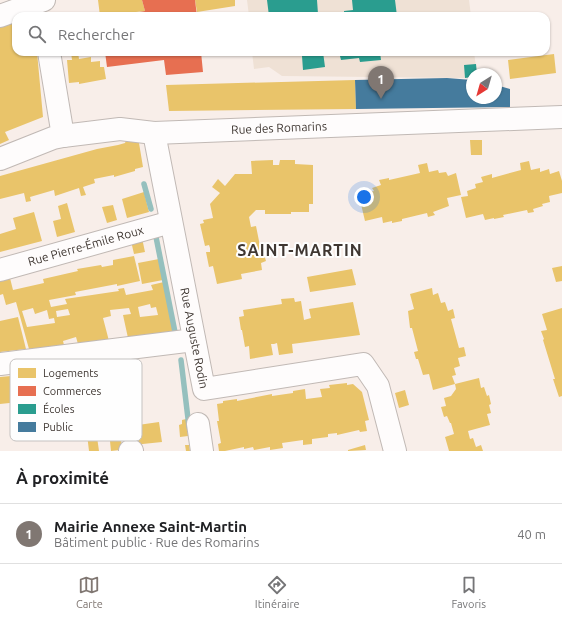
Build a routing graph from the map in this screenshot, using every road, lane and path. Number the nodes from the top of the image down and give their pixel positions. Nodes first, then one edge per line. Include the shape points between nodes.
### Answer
1 (43, 6) edge
2 (17, 12) edge
3 (12, 13) edge
4 (0, 16) edge
5 (50, 56) edge
6 (562, 117) edge
7 (154, 132) junction
8 (63, 136) junction
9 (0, 159) edge
10 (171, 222) junction
11 (0, 270) edge
12 (194, 340) junction
13 (40, 359) edge
14 (10, 363) edge
15 (0, 364) edge
16 (198, 424) dead end
17 (202, 451) edge
18 (395, 451) edge

1 - 2 street
3 - 4 street
5 - 8 street
6 - 7 street, Rue des Romarins
7 - 8 street, Rue des Romarins via 120,129
7 - 10 street, Rue Auguste Rodin
8 - 9 street, Rue des Romarins
10 - 11 street, Rue Pierre-Émile Roux
10 - 12 street, Rue Auguste Rodin
12 - 13 street
12 - 18 street, Rue Auguste Rodin via 204,388 362,364 378,386
14 - 15 street
16 - 17 street

